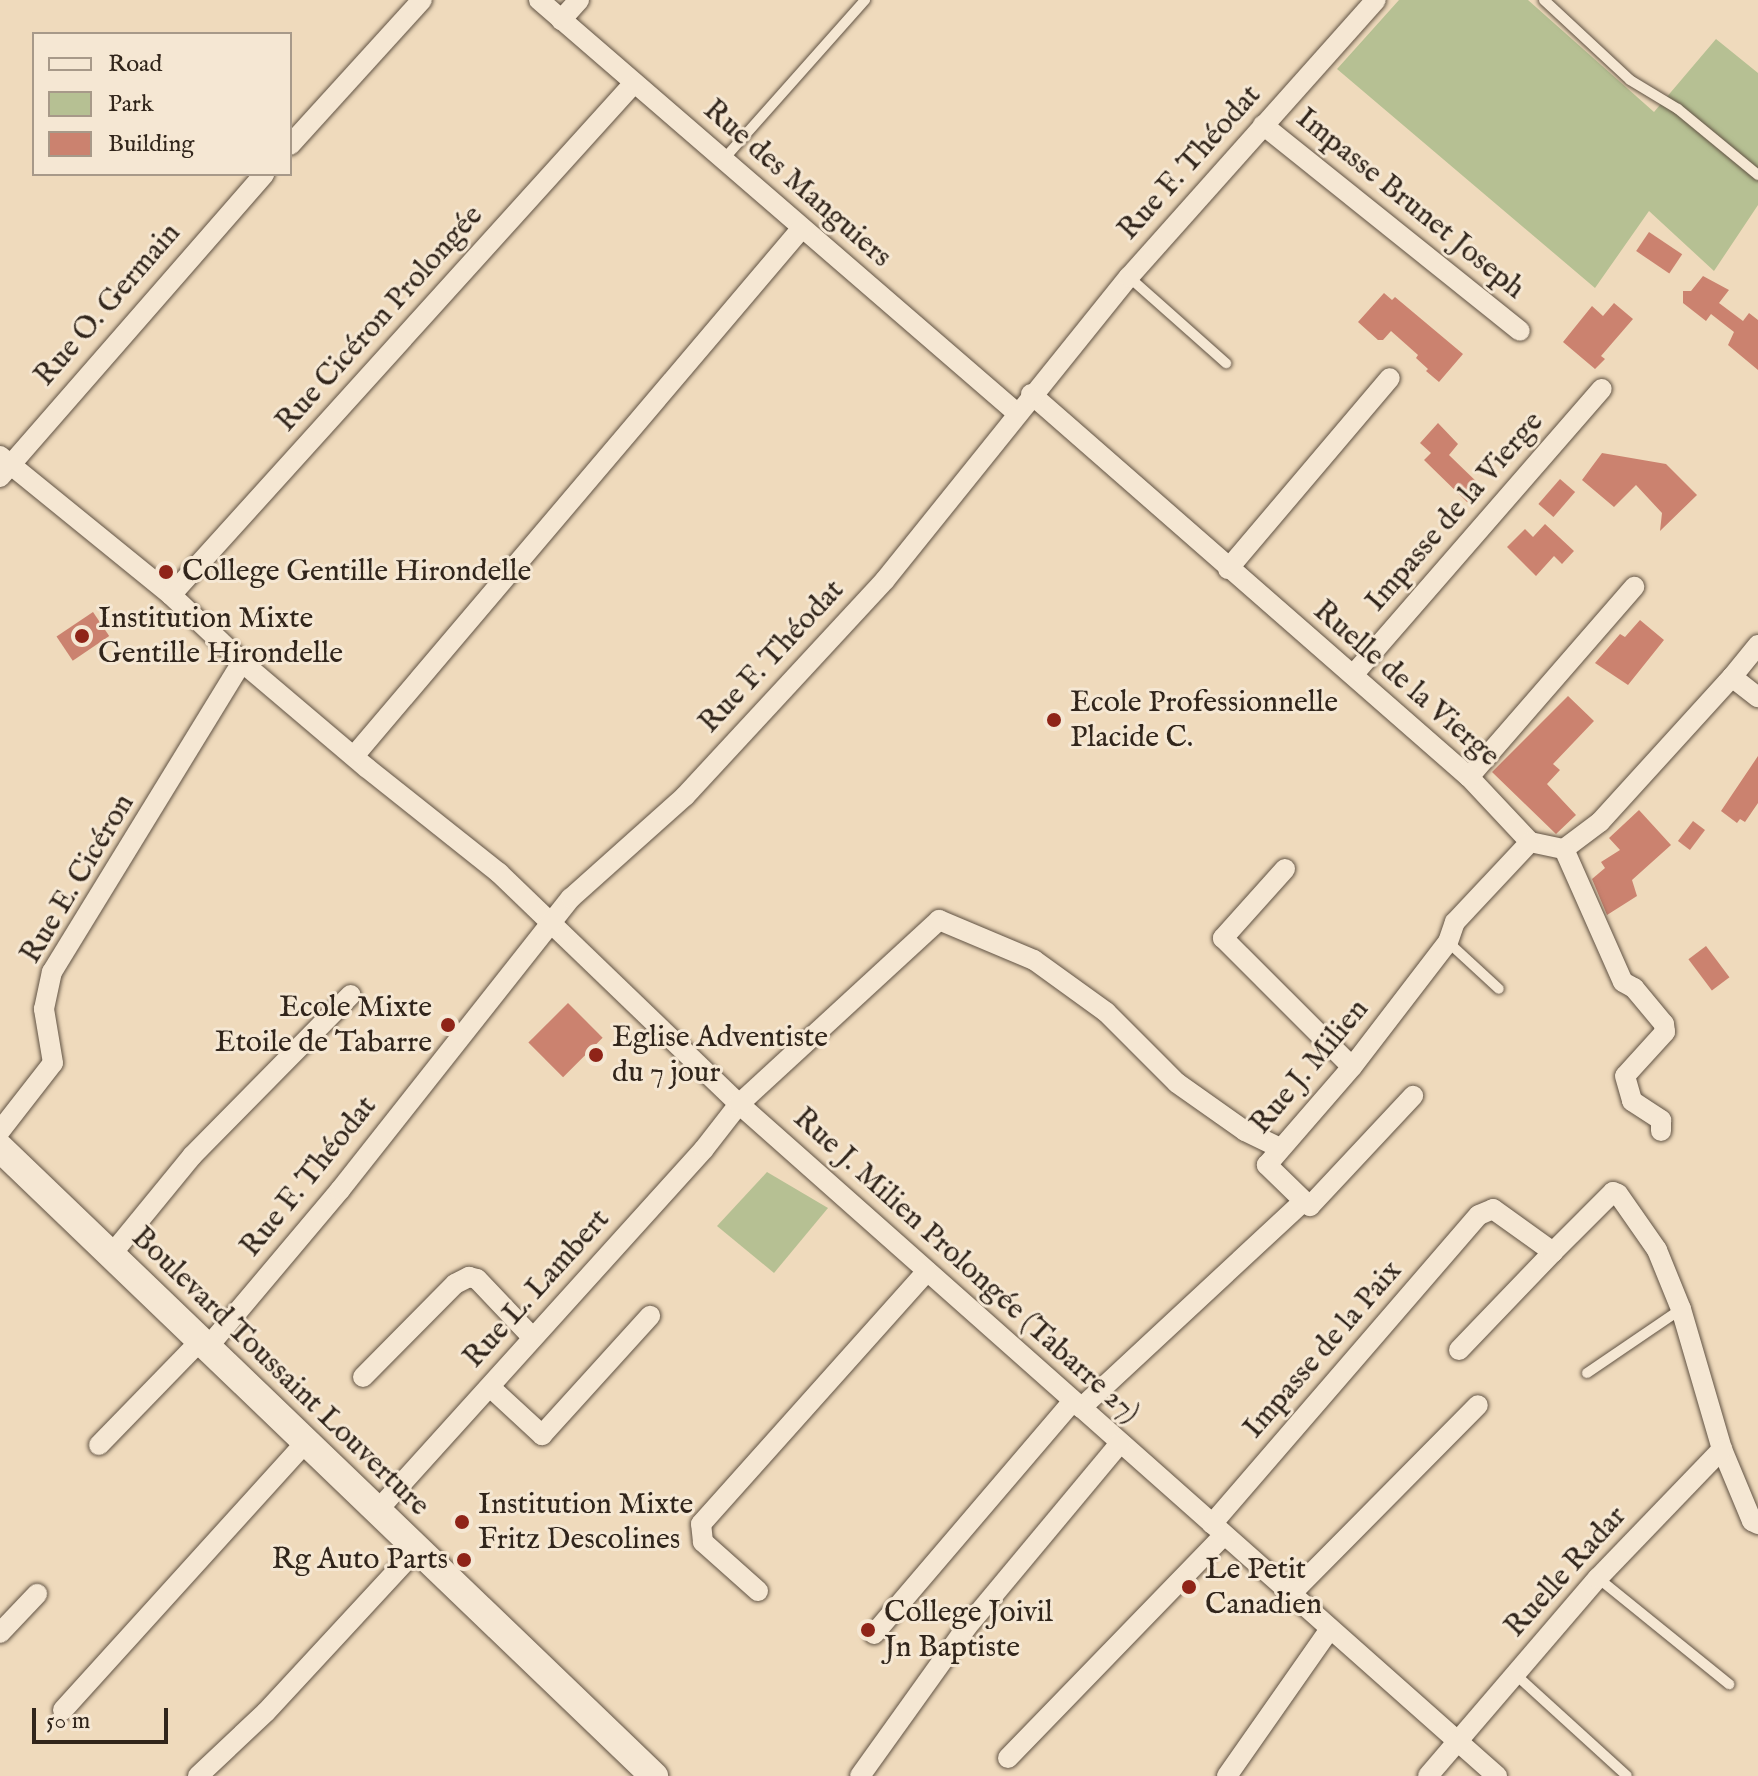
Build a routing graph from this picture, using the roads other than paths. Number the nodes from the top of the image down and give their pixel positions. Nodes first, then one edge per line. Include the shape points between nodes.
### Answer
1 (422, 0) edge
2 (539, 0) edge
3 (579, 0) edge
4 (865, 0) edge
5 (1376, 0) edge
6 (1544, 0) edge
7 (561, 20) junction
8 (634, 83) junction
9 (1263, 125) junction
10 (292, 143) edge
11 (723, 160) junction
12 (1758, 175) edge
13 (262, 176) edge
14 (802, 228) junction
15 (1129, 277) junction
16 (1520, 331) dead end
17 (1226, 363) dead end
18 (1390, 378) dead end
19 (1602, 389) dead end
20 (1031, 394) junction
21 (1017, 413) junction
22 (3, 466) edge
23 (1228, 569) junction
24 (1634, 587) dead end
25 (171, 595) junction
26 (1758, 645) edge
27 (242, 662) junction
28 (1353, 675) junction
29 (1732, 677) junction
30 (1758, 697) edge
31 (354, 756) junction
32 (1469, 777) junction
33 (1530, 842) junction
34 (1564, 849) junction
35 (1285, 869) dead end
36 (552, 921) junction
37 (1448, 942) junction
38 (1499, 989) dead end
39 (351, 995) dead end
40 (1352, 1067) junction
41 (1413, 1096) dead end
42 (739, 1104) junction
43 (0, 1131) edge
44 (1661, 1131) dead end
45 (1280, 1148) junction
46 (5, 1162) edge
47 (1304, 1201) junction
48 (1553, 1252) junction
49 (111, 1255) junction
50 (927, 1271) junction
51 (1681, 1309) junction
52 (650, 1316) dead end
53 (533, 1338) junction
54 (203, 1345) junction
55 (1459, 1350) dead end
56 (1587, 1373) dead end
57 (363, 1377) dead end
58 (490, 1387) junction
59 (1077, 1405) junction
60 (1478, 1405) dead end
61 (305, 1443) junction
62 (1120, 1443) junction
63 (99, 1445) dead end
64 (1722, 1449) junction
65 (376, 1512) junction
66 (1758, 1524) edge
67 (1218, 1530) junction
68 (415, 1551) junction
69 (1598, 1578) junction
70 (758, 1591) dead end
71 (37, 1594) dead end
72 (1290, 1595) junction
73 (1330, 1629) junction
74 (0, 1633) edge
75 (874, 1634) dead end
76 (1515, 1674) junction
77 (1729, 1684) dead end
78 (63, 1710) dead end
79 (1460, 1741) junction
80 (1008, 1758) dead end
81 (198, 1776) edge
82 (654, 1776) edge
83 (860, 1776) edge
84 (1227, 1776) edge
85 (1428, 1776) edge
86 (1497, 1776) edge
87 (1627, 1776) edge

1 - 10 street
2 - 7 street, Rue des Manguiers
3 - 7 street
4 - 11 lane
5 - 9 street, Rue F. Théodat
6 - 12 lane via 1630,80 1678,109
7 - 8 street, Rue des Manguiers
8 - 11 street, Rue des Manguiers
8 - 25 street, Rue Cicéron Prolongée
9 - 15 street, Rue F. Théodat
9 - 16 street, Impasse Brunet Joseph
11 - 14 street, Rue des Manguiers
13 - 22 street, Rue O. Germain
14 - 21 street, Rue des Manguiers
14 - 31 street
15 - 17 lane
15 - 20 street, Rue F. Théodat
18 - 23 street
19 - 28 street, Impasse de la Vierge
20 - 21 street, Rue F. Théodat
20 - 23 street, Ruelle de la Vierge
21 - 36 street, Rue F. Théodat via 885,580 826,645 685,796
22 - 25 street, Rue J. Milien Prolongée (Tabarre 27)
23 - 28 street, Ruelle de la Vierge
24 - 32 street
25 - 27 street, Rue J. Milien Prolongée (Tabarre 27)
26 - 29 street
27 - 31 street, Rue J. Milien Prolongée (Tabarre 27)
27 - 43 street, Rue E. Cicéron via 52,972 44,1009 53,1063
28 - 32 street, Ruelle de la Vierge
29 - 30 street
29 - 34 street via 1600,822
31 - 36 street, Rue J. Milien Prolongée (Tabarre 27)
32 - 33 street, Ruelle de la Vierge
33 - 34 street
33 - 37 street, Rue J. Milien via 1455,922
34 - 44 street via 1623,982 1664,1024 1665,1032 1625,1076 1632,1101 1661,1120
35 - 40 street via 1223,938
36 - 42 street, Rue J. Milien Prolongée (Tabarre 27)
36 - 54 street, Rue F. Théodat via 340,1190
37 - 38 lane
37 - 40 street, Rue J. Milien
39 - 49 street via 192,1156
40 - 45 street, Rue J. Milien
41 - 47 street via 1310,1206
42 - 45 street, Rue L. Lambert via 939,920 1034,960 1106,1012 1177,1083 1245,1131
42 - 50 street, Rue J. Milien Prolongée (Tabarre 27)
42 - 53 street, Rue L. Lambert
45 - 47 street, Rue J. Milien via 1267,1165
46 - 49 main road, Boulevard Toussaint Louverture
47 - 59 street
48 - 51 street via 1608,1194 1618,1194 1657,1250
48 - 55 street
48 - 67 street, Impasse de la Paix via 1493,1209 1479,1215
49 - 54 main road, Boulevard Toussaint Louverture
50 - 59 street, Rue J. Milien Prolongée (Tabarre 27)
50 - 70 street via 701,1524 703,1542
51 - 56 lane
51 - 64 street
52 - 58 street via 542,1435
53 - 57 street via 477,1279 462,1279
53 - 58 street, Rue L. Lambert
54 - 61 main road, Boulevard Toussaint Louverture
54 - 63 street, Rue F. Théodat
58 - 65 street, Rue L. Lambert
59 - 62 street, Rue J. Milien Prolongée (Tabarre 27)
59 - 75 street
60 - 72 street
61 - 65 main road, Boulevard Toussaint Louverture
61 - 78 street
62 - 67 street, Rue J. Milien Prolongée (Tabarre 27)
62 - 83 street via 966,1628
64 - 66 street via 1752,1521
64 - 69 street, Ruelle Radar
65 - 68 main road, Boulevard Toussaint Louverture
67 - 72 street, Rue J. Milien Prolongée (Tabarre 27)
67 - 80 street, Impasse de la Paix
68 - 81 street via 266,1712
68 - 82 main road, Boulevard Toussaint Louverture
69 - 76 street, Ruelle Radar
69 - 77 lane
71 - 74 street
72 - 73 street, Rue J. Milien Prolongée (Tabarre 27)
73 - 79 street, Rue J. Milien Prolongée (Tabarre 27)
73 - 84 street
76 - 79 street, Ruelle Radar
76 - 87 lane
79 - 85 street, Ruelle Radar
79 - 86 street, Rue J. Milien Prolongée (Tabarre 27)

